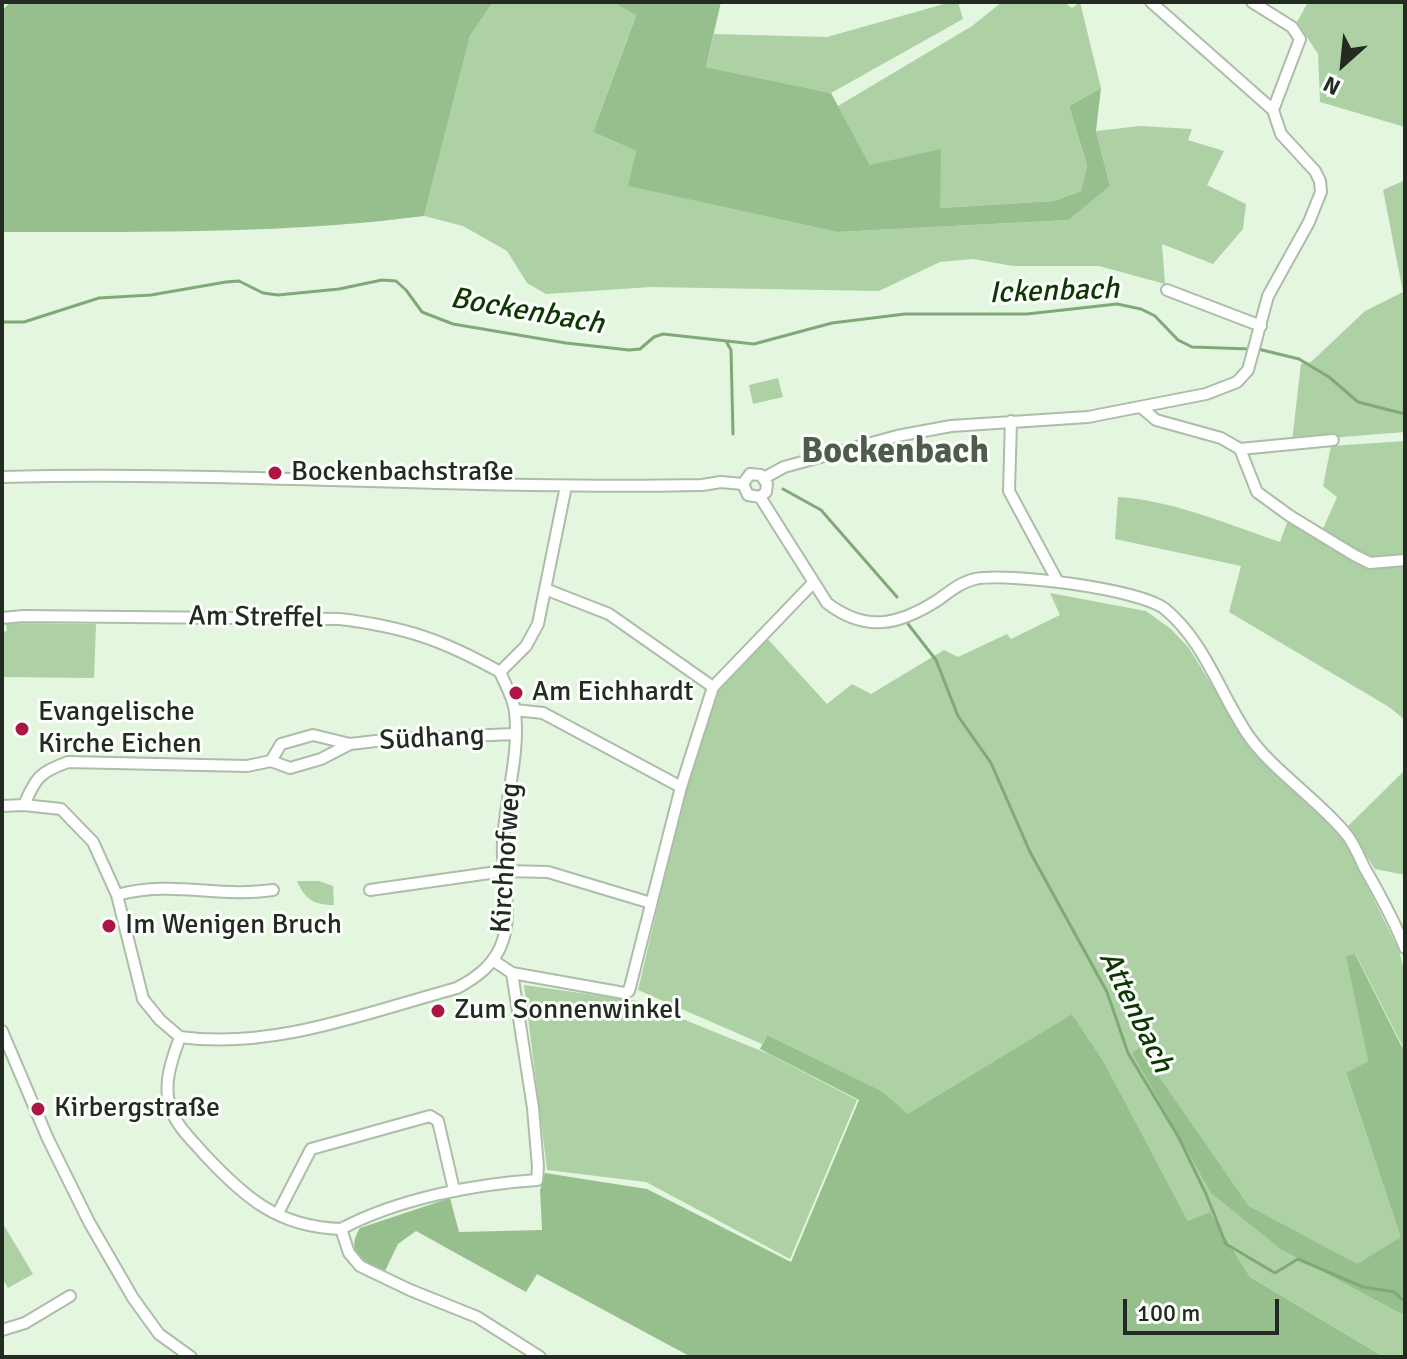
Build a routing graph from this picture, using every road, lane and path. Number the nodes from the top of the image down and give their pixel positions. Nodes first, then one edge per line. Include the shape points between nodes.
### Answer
1 (1151, 2) edge
2 (1252, 2) edge
3 (1273, 110) junction
4 (1167, 290) dead end
5 (1261, 326) junction
6 (1142, 408) junction
7 (1011, 421) junction
8 (1333, 440) dead end
9 (1240, 449) junction
10 (2, 477) edge
11 (764, 478) junction
12 (743, 484) junction
13 (566, 486) junction
14 (760, 497) junction
15 (1405, 560) edge
16 (1058, 582) junction
17 (813, 583) junction
18 (545, 589) junction
19 (2, 618) edge
20 (500, 672) junction
21 (713, 687) junction
22 (515, 710) junction
23 (515, 734) junction
24 (350, 744) junction
25 (271, 761) junction
26 (681, 787) junction
27 (24, 805) junction
28 (2, 806) edge
29 (504, 871) junction
30 (273, 890) dead end
31 (370, 890) dead end
32 (117, 895) junction
33 (651, 903) junction
34 (1405, 948) edge
35 (494, 961) junction
36 (512, 973) junction
37 (2, 1031) edge
38 (180, 1037) junction
39 (454, 1190) junction
40 (278, 1213) junction
41 (341, 1229) junction
42 (70, 1296) dead end
43 (2, 1330) edge
44 (191, 1357) edge
45 (540, 1357) edge

1 - 3 street
2 - 3 street via 1292,27 1300,39
3 - 5 street via 1281,134 1315,171 1321,192 1268,296
4 - 5 street
5 - 6 street via 1248,370 1237,382
6 - 7 street
6 - 9 street via 1156,420 1221,438
7 - 11 street via 897,436 784,467
7 - 16 street via 1009,491
8 - 9 street
9 - 15 street via 1257,492 1290,516 1370,563
10 - 13 street via 181,475
11 - 12 street via 750,474
11 - 14 street via 767,488
12 - 13 street
12 - 14 street via 748,495
13 - 18 street
14 - 17 street
16 - 17 street via 974,579 915,614 872,624 841,614
16 - 34 street via 1144,598 1177,622 1194,641 1250,737 1347,835
17 - 21 street
18 - 20 street via 533,636
18 - 21 street via 609,614
19 - 20 street, Am Streffel via 340,619 420,634
20 - 22 street, Kirchhofweg
21 - 26 street
22 - 23 street, Kirchhofweg
22 - 26 street via 543,713
23 - 24 street, Südhang
23 - 29 street, Kirchhofweg
24 - 25 street, Südhang via 290,768
24 - 25 street, Südhang via 313,735 281,744
25 - 27 street, Südhang via 247,766 68,762 34,781
26 - 33 street
27 - 28 street
27 - 32 street via 61,809 93,842
29 - 31 street
29 - 33 street via 548,872
29 - 35 street, Kirchhofweg via 507,923
30 - 32 street via 165,887
32 - 38 street via 143,999
33 - 36 street via 629,991
35 - 36 street
35 - 38 street via 457,988 335,1022 235,1040
36 - 39 street, Kirchhofweg via 533,1108 537,1180
37 - 44 street via 96,1235 159,1334
38 - 40 street via 167,1088 183,1131 242,1193
39 - 40 street via 438,1121 430,1116 311,1149
39 - 41 street, Kirchhofweg
40 - 41 street via 302,1224
41 - 45 street via 360,1266 477,1317
42 - 43 street via 25,1323

